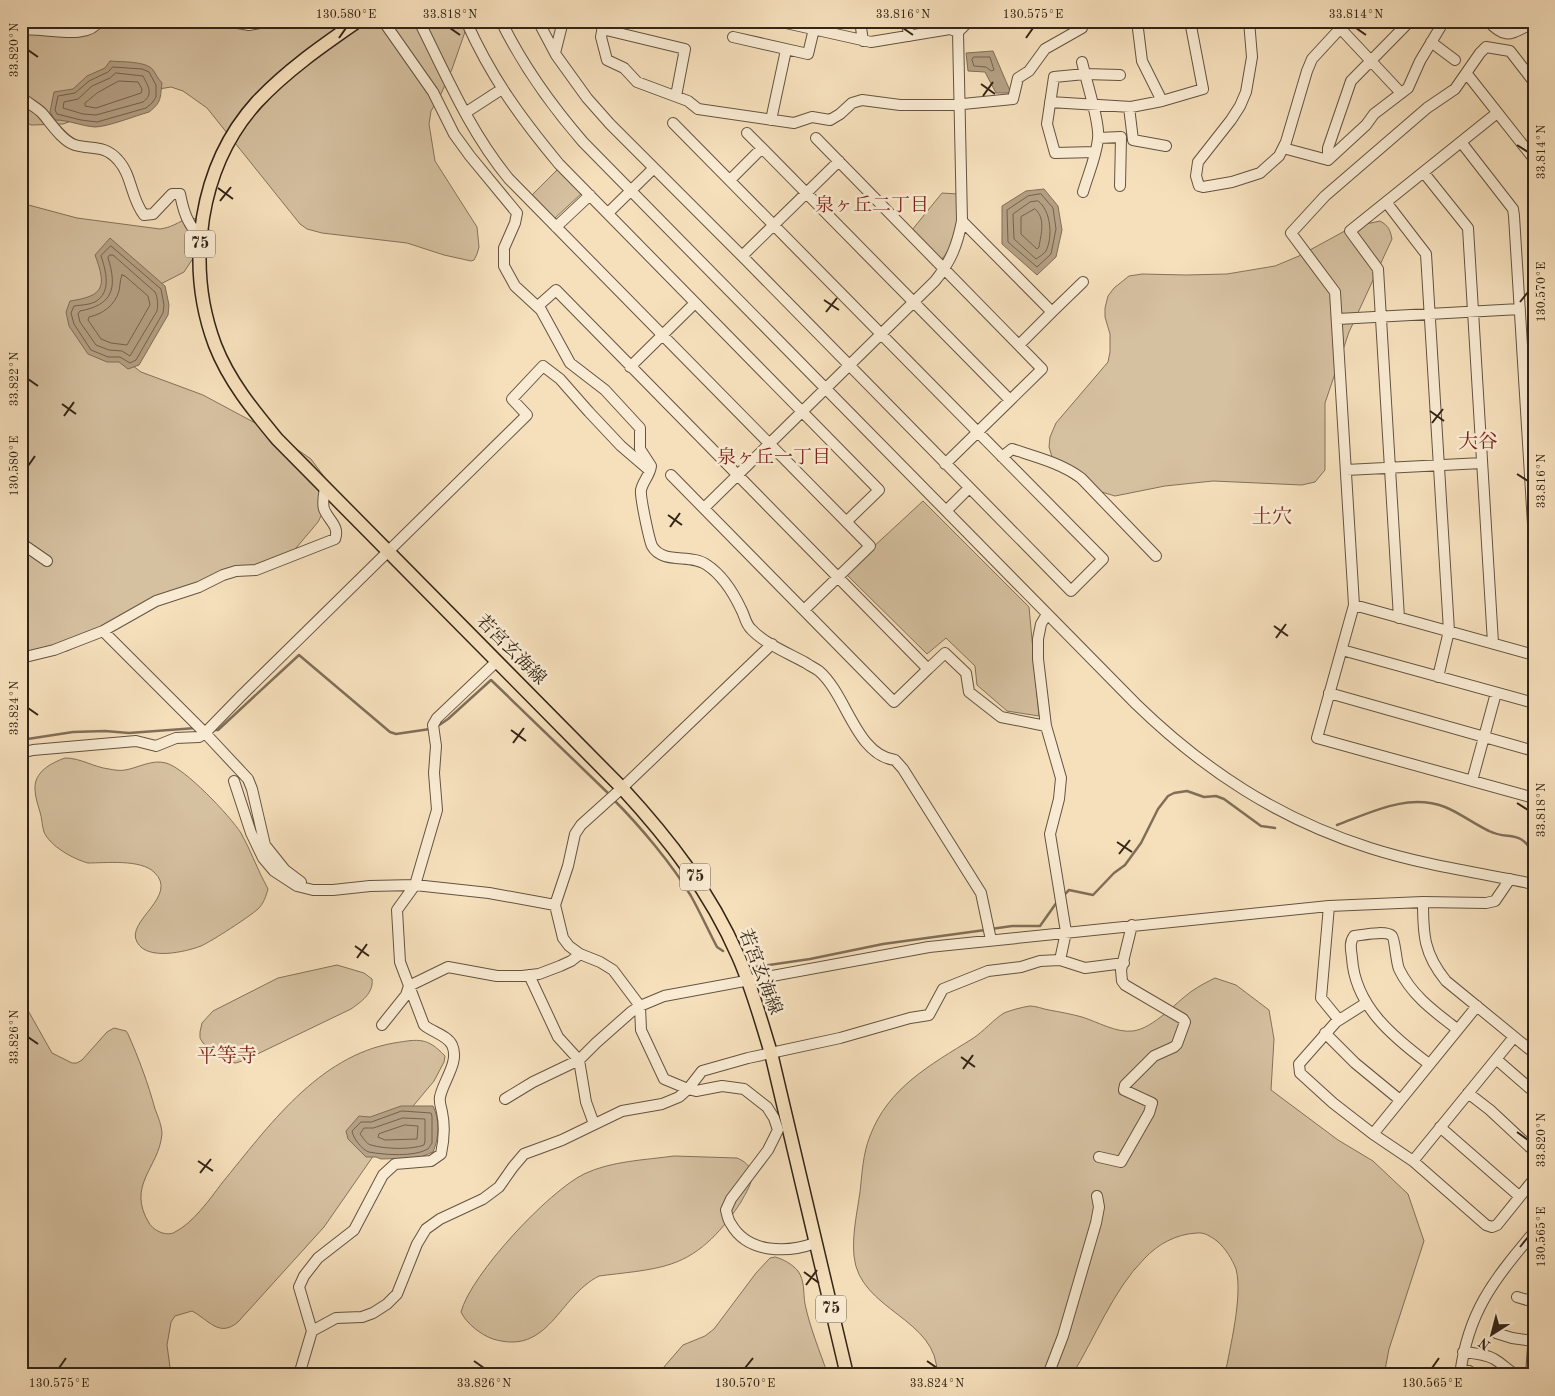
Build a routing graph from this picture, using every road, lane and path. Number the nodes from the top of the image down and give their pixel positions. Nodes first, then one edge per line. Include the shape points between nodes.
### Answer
1 (99, 21) edge
2 (227, 21) edge
3 (270, 21) edge
4 (358, 21) edge
5 (388, 21) edge
6 (419, 21) edge
7 (466, 21) edge
8 (501, 21) edge
9 (538, 21) edge
10 (563, 21) edge
11 (777, 21) edge
12 (860, 21) edge
13 (907, 21) edge
14 (969, 21) edge
15 (1084, 21) edge
16 (1137, 21) edge
17 (1190, 21) edge
18 (1248, 21) edge
19 (1410, 21) edge
20 (1444, 21) edge
21 (1488, 21) edge
22 (1534, 23) edge
23 (603, 25) edge
24 (814, 25) edge
25 (1344, 25) edge
26 (952, 27) edge
27 (21, 30) edge
28 (909, 36) junction
29 (733, 37) dead end
30 (863, 41) junction
31 (1431, 42) junction
32 (786, 50) junction
33 (555, 53) junction
34 (1371, 60) junction
35 (1455, 60) dead end
36 (1082, 62) dead end
37 (1085, 74) junction
38 (1467, 74) junction
39 (1120, 75) dead end
40 (1534, 82) edge
41 (502, 89) junction
42 (1401, 93) junction
43 (676, 96) junction
44 (21, 101) edge
45 (1162, 101) junction
46 (1050, 102) junction
47 (960, 104) junction
48 (1092, 104) junction
49 (1129, 107) junction
50 (1497, 112) junction
51 (465, 113) junction
52 (771, 120) junction
53 (673, 123) dead end
54 (747, 133) dead end
55 (816, 138) dead end
56 (1098, 138) junction
57 (1461, 142) junction
58 (1166, 146) dead end
59 (762, 148) junction
60 (1283, 148) junction
61 (1095, 152) junction
62 (1534, 159) edge
63 (1328, 160) junction
64 (839, 161) junction
65 (654, 168) junction
66 (1424, 173) junction
67 (730, 180) junction
68 (1120, 186) dead end
69 (631, 191) junction
70 (1083, 192) dead end
71 (807, 193) junction
72 (590, 195) junction
73 (1386, 202) junction
74 (608, 213) junction
75 (962, 222) junction
76 (774, 226) junction
77 (556, 227) junction
78 (200, 239) junction
79 (742, 256) junction
80 (945, 268) junction
81 (1083, 282) dead end
82 (913, 301) junction
83 (695, 303) junction
84 (538, 306) junction
85 (1520, 309) junction
86 (1052, 312) junction
87 (1473, 312) junction
88 (1429, 314) junction
89 (1381, 318) junction
90 (1338, 319) junction
91 (880, 333) junction
92 (663, 334) junction
93 (1020, 344) junction
94 (1534, 348) edge
95 (1523, 352) junction
96 (848, 365) junction
97 (630, 367) junction
98 (825, 388) junction
99 (1010, 400) junction
100 (802, 411) junction
101 (978, 432) junction
102 (769, 443) junction
103 (1002, 457) junction
104 (1482, 462) junction
105 (945, 464) junction
106 (1438, 466) junction
107 (1390, 468) junction
108 (1346, 470) junction
109 (650, 471) junction
110 (671, 475) dead end
111 (737, 475) junction
112 (325, 488) junction
113 (969, 488) junction
114 (704, 508) junction
115 (946, 511) junction
116 (847, 521) junction
117 (1534, 540) edge
118 (21, 543) edge
119 (388, 552) junction
120 (1156, 556) dead end
121 (48, 561) dead end
122 (838, 577) junction
123 (1354, 605) junction
124 (804, 610) junction
125 (1047, 614) junction
126 (1399, 618) junction
127 (103, 631) junction
128 (1449, 631) junction
129 (1493, 643) junction
130 (772, 644) junction
131 (1342, 650) junction
132 (1534, 655) edge
133 (21, 658) edge
134 (497, 661) junction
135 (928, 669) junction
136 (1438, 677) junction
137 (1330, 693) junction
138 (1496, 693) junction
139 (1534, 703) edge
140 (1046, 726) junction
141 (205, 733) junction
142 (1484, 737) junction
143 (1534, 751) edge
144 (21, 753) edge
145 (1472, 780) junction
146 (234, 781) dead end
147 (622, 788) junction
148 (1534, 798) edge
149 (1510, 879) junction
150 (1534, 884) edge
151 (415, 885) junction
152 (313, 890) junction
153 (1423, 902) junction
154 (555, 905) junction
155 (1329, 906) junction
156 (1132, 925) junction
157 (1066, 932) junction
158 (991, 940) junction
159 (580, 954) junction
160 (1060, 960) junction
161 (1124, 963) junction
162 (529, 975) junction
163 (747, 980) junction
164 (409, 986) junction
165 (1366, 1003) junction
166 (640, 1006) junction
167 (1477, 1006) junction
168 (1339, 1020) junction
169 (382, 1025) dead end
170 (1457, 1030) junction
171 (1325, 1033) junction
172 (1514, 1037) junction
173 (770, 1053) junction
174 (1534, 1054) edge
175 (1496, 1059) junction
176 (579, 1060) junction
177 (1429, 1064) junction
178 (688, 1089) junction
179 (1468, 1092) junction
180 (1534, 1092) edge
181 (505, 1100) dead end
182 (1400, 1100) junction
183 (594, 1124) junction
184 (1440, 1126) junction
185 (1373, 1134) junction
186 (1534, 1151) edge
187 (1099, 1157) dead end
188 (1413, 1161) junction
189 (1534, 1178) edge
190 (1097, 1196) dead end
191 (1519, 1196) junction
192 (1534, 1232) edge
193 (815, 1243) junction
194 (1517, 1297) dead end
195 (1534, 1302) edge
196 (312, 1331) junction
197 (1496, 1333) dead end
198 (1534, 1333) edge
199 (1533, 1340) edge
200 (1464, 1352) junction
201 (1460, 1372) edge
202 (299, 1375) edge
203 (847, 1375) edge
204 (1048, 1375) edge
205 (1475, 1375) edge
206 (1518, 1375) edge
207 (1531, 1375) edge

1 - 27 street via 91,30 77,33
2 - 3 street via 250,25
4 - 78 main road, 若宮玄海線 / 75 via 284,76 256,103 232,138 214,177
5 - 84 street via 386,25 433,92 454,134 517,213 504,248 504,266 515,286
6 - 51 street
7 - 41 street via 480,54
8 - 69 street via 528,70 555,109
9 - 33 street
10 - 33 street
11 - 24 street
12 - 30 street
13 - 28 street
14 - 26 street
15 - 47 street via 1082,28 1045,49 1029,71 1018,78 1013,99
16 - 45 street via 1142,61
17 - 45 street via 1203,88
18 - 60 street via 1252,57 1246,92 1231,120 1198,162 1196,176 1199,186 1232,182 1260,172 1279,156
19 - 34 street
20 - 31 street
21 - 22 street via 1502,34
23 - 43 street via 601,37 607,60 624,68 637,82
23 - 43 street via 685,49
24 - 30 street
24 - 32 street via 808,54
25 - 34 street
25 - 60 street via 1312,59
26 - 28 street
26 - 47 street
28 - 30 street
29 - 32 street
31 - 35 street
31 - 42 street via 1408,88
32 - 52 street
33 - 65 street via 587,98
34 - 42 street
34 - 63 street via 1351,81 1328,148
36 - 37 street
37 - 39 street
37 - 46 street via 1054,77
37 - 48 street
38 - 40 street via 1486,47 1510,51
38 - 50 street
38 - 90 street via 1455,89 1427,108 1325,196 1291,233 1335,292
41 - 51 street
41 - 72 street via 559,164
42 - 63 street via 1374,114
43 - 52 street via 698,109
44 - 78 street via 26,101 40,112 73,145 105,150 117,159 144,215 153,214 172,194 180,194 185,214
45 - 49 street
46 - 48 street
46 - 61 street via 1047,124 1055,152
47 - 52 street via 900,105 862,100 830,120 812,117 794,122
47 - 75 street
48 - 49 street
48 - 56 street
49 - 58 street via 1133,140
50 - 57 street
50 - 62 street
51 - 77 street via 492,158
53 - 67 street
54 - 59 street
55 - 64 street
56 - 61 street
56 - 68 street via 1121,138
57 - 66 street
57 - 85 street via 1512,209
59 - 67 street
59 - 71 street
60 - 63 street
61 - 70 street
64 - 71 street
64 - 80 street
65 - 69 street
65 - 79 street
66 - 73 street
66 - 87 street via 1468,228
67 - 76 street
69 - 74 street
69 - 98 street
71 - 76 street
71 - 82 street
72 - 74 street
72 - 77 street
73 - 88 street via 1426,254
73 - 89 street via 1350,231 1378,269
74 - 83 street
75 - 80 street via 957,245
75 - 86 street
76 - 79 street
76 - 91 street
77 - 92 street
78 - 112 main road, 若宮玄海線 / 75 via 204,305 226,368 252,409
79 - 96 street
80 - 82 street
80 - 93 street
81 - 86 street
82 - 91 street
82 - 99 street
83 - 92 street
83 - 100 street
84 - 97 street via 556,290
84 - 109 street via 570,363 604,390 640,428 640,449 651,466
85 - 87 street
85 - 95 street
86 - 93 street
87 - 88 street
87 - 104 street
88 - 89 street
88 - 106 street
89 - 90 street
89 - 107 street
90 - 108 street
91 - 96 street
91 - 101 street
92 - 97 street
92 - 102 street
93 - 99 street via 1042,369
94 - 95 street
95 - 117 street
96 - 98 street
96 - 105 street
97 - 111 street
98 - 100 street
98 - 115 street
99 - 101 street
100 - 102 street
100 - 116 street via 879,490
101 - 103 street
101 - 105 street
102 - 111 street
102 - 116 street
103 - 113 street via 1102,559 1071,591
103 - 120 street via 1012,449 1070,470
104 - 106 street
104 - 129 street
105 - 113 street
106 - 107 street
106 - 128 street
107 - 108 street
107 - 126 street
108 - 123 street
109 - 119 street via 615,439 560,379 543,366 512,399 527,415
109 - 130 street via 640,497 652,545 663,556 702,561 717,572 749,627
110 - 114 street
111 - 114 street
111 - 122 street
112 - 119 main road, 若宮玄海線 / 75
112 - 127 street via 324,510 336,529 335,539 256,570 223,575 199,587 156,601
113 - 115 street
114 - 124 street
115 - 125 street
116 - 122 street via 870,546
118 - 121 street
119 - 134 main road, 若宮玄海線 / 75
119 - 141 street
122 - 124 street
122 - 135 street
123 - 126 street
123 - 131 street
124 - 135 street via 894,702
125 - 140 street via 1038,639
125 - 149 street via 1171,737 1206,766 1278,811 1371,848
126 - 128 street
127 - 133 street via 54,650
127 - 141 street
128 - 129 street
128 - 136 street
129 - 132 street
130 - 147 street
130 - 158 street via 819,671 837,693 865,742 878,755 895,760 903,769 981,893
131 - 136 street
131 - 137 street
134 - 147 main road, 若宮玄海線 / 75
134 - 151 street via 433,725 437,810
135 - 140 street via 945,653 966,673 969,692 1001,717
136 - 138 street
137 - 142 street
137 - 145 street via 1317,738
138 - 139 street
138 - 142 street
140 - 157 street via 1061,778 1050,834
141 - 144 street via 199,738 176,738 156,746 136,741
141 - 152 street via 248,779 266,845 274,857 285,870
142 - 143 street
142 - 145 street
145 - 148 street
146 - 152 street via 262,858 284,878
147 - 154 street via 575,834
147 - 163 main road, 若宮玄海線 / 75 via 682,858 703,890
149 - 150 street
149 - 153 street via 1495,901
151 - 152 street
151 - 154 street via 489,893
151 - 164 street via 397,910 400,962
153 - 155 street
153 - 167 street via 1423,931 1430,959 1446,981
154 - 159 street via 562,938
155 - 156 street
155 - 168 street via 1321,998
156 - 157 street
156 - 161 street
157 - 158 street
157 - 160 street
158 - 163 street via 929,947
159 - 162 street via 560,966
159 - 166 street via 613,970
160 - 161 street via 1085,968
160 - 173 street via 988,971 946,987 939,994 930,1015
161 - 187 street via 1121,975 1125,985 1185,1022 1174,1048 1154,1056 1125,1085 1124,1090 1152,1103 1121,1162
162 - 164 street via 497,976 448,967
162 - 176 street via 558,1037
163 - 166 street via 664,996
163 - 173 main road, 若宮玄海線 / 75
164 - 169 street via 406,995
164 - 196 street via 424,1025 446,1039 454,1054 439,1098 445,1139 442,1154 431,1161 395,1164 384,1175 354,1230 318,1258 304,1276 299,1287
165 - 168 street
165 - 170 street via 1356,980 1350,941 1354,936 1390,934 1394,939 1399,968 1408,985
165 - 177 street via 1389,1032
166 - 176 street
166 - 178 street via 641,1030 664,1079
167 - 170 street
167 - 172 street
168 - 171 street
170 - 177 street
171 - 182 street
171 - 185 street via 1299,1064 1300,1073
172 - 174 street
172 - 175 street
173 - 178 street via 702,1071
173 - 193 main road, 若宮玄海線 / 75
175 - 179 street
175 - 180 street
176 - 181 street via 533,1082
176 - 183 street via 586,1102
177 - 182 street
178 - 183 street via 662,1104 622,1111
178 - 193 street via 696,1091 722,1086 744,1089 766,1107 778,1130 768,1150 730,1199 726,1210 731,1225 756,1246 776,1250
179 - 184 street
179 - 186 street
182 - 185 street
183 - 196 street via 524,1154 499,1188 426,1229 396,1294 387,1304 362,1317 336,1318
184 - 188 street
184 - 191 street
185 - 188 street
188 - 191 street via 1492,1227
189 - 191 street
190 - 204 street via 1096,1222 1063,1336
192 - 200 street via 1487,1293 1475,1314
193 - 203 main road, 若宮玄海線 / 75
194 - 195 street
196 - 202 street
197 - 199 street
198 - 199 street
199 - 207 street
200 - 201 street
200 - 206 street via 1488,1356
201 - 205 street

